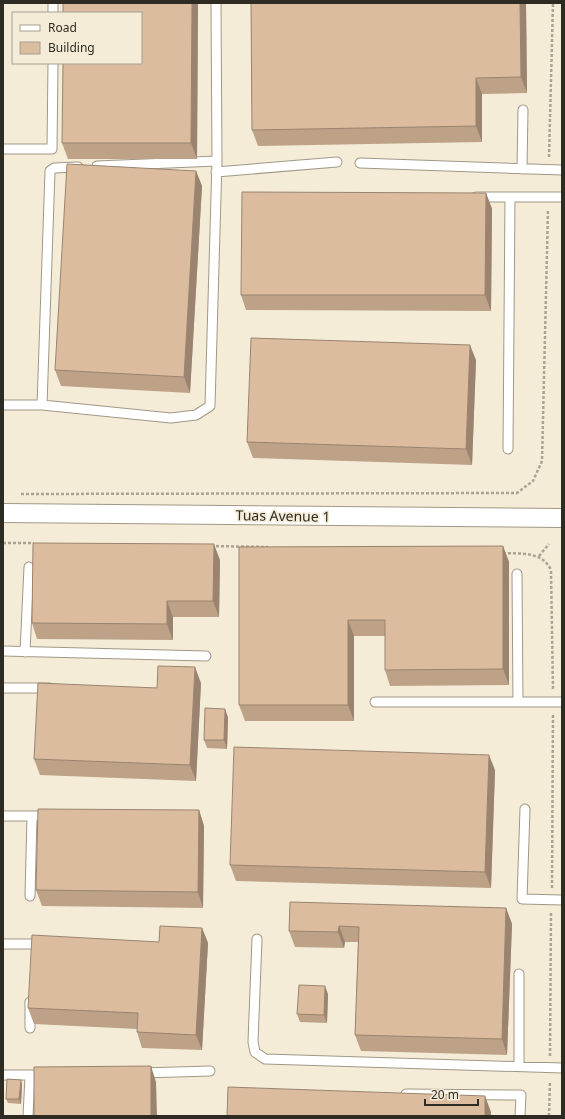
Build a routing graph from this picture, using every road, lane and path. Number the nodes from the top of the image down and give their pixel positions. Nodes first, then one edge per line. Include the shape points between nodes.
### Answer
1 (216, 3) edge
2 (552, 3) edge
3 (53, 64) edge
4 (523, 110) dead end
5 (3, 149) edge
6 (217, 161) junction
7 (337, 162) dead end
8 (360, 163) dead end
9 (522, 169) junction
10 (549, 169) junction
11 (562, 170) edge
12 (216, 172) junction
13 (463, 197) edge
14 (510, 197) junction
15 (548, 197) junction
16 (562, 197) edge
17 (3, 405) edge
18 (42, 405) junction
19 (508, 449) dead end
20 (19, 494) dead end
21 (3, 513) edge
22 (562, 518) edge
23 (3, 543) edge
24 (35, 543) edge
25 (549, 544) dead end
26 (203, 546) edge
27 (275, 547) edge
28 (497, 553) edge
29 (539, 556) junction
30 (29, 566) dead end
31 (517, 574) dead end
32 (3, 651) edge
33 (26, 652) junction
34 (206, 656) dead end
35 (3, 688) edge
36 (62, 688) edge
37 (376, 702) dead end
38 (518, 702) junction
39 (558, 702) edge
40 (525, 809) dead end
41 (3, 816) edge
42 (32, 816) junction
43 (62, 816) edge
44 (30, 896) dead end
45 (552, 900) junction
46 (562, 900) edge
47 (257, 939) dead end
48 (3, 944) edge
49 (54, 944) edge
50 (520, 974) dead end
51 (30, 990) edge
52 (30, 1028) dead end
53 (519, 1066) junction
54 (550, 1067) junction
55 (562, 1068) edge
56 (210, 1071) dead end
57 (132, 1073) edge
58 (3, 1075) edge
59 (53, 1075) edge
60 (30, 1076) junction
61 (394, 1094) edge
62 (28, 1116) edge
63 (520, 1116) edge
64 (549, 1116) edge

1 - 6 lane
2 - 10 path
3 - 5 lane via 52,150
4 - 9 lane
6 - 12 lane
6 - 18 lane via 54,168 50,171
7 - 12 lane
8 - 9 lane
9 - 10 lane
10 - 11 lane
12 - 18 lane via 210,406 196,415 171,418
13 - 14 lane
14 - 15 lane
14 - 19 lane
15 - 16 lane
15 - 20 path via 542,461 533,481 517,493
17 - 18 lane
21 - 22 street, Tuas Avenue 1
23 - 24 path
25 - 29 path
26 - 27 path
28 - 29 path
29 - 39 path via 548,563 551,570
30 - 33 lane
31 - 38 lane
32 - 33 lane
33 - 34 lane
35 - 36 lane
37 - 38 lane
38 - 39 lane
39 - 45 path
40 - 45 lane via 522,899
41 - 42 lane
42 - 43 lane
42 - 44 lane
45 - 46 lane
45 - 54 path
47 - 53 lane via 253,1042 255,1052 265,1059
48 - 49 lane via 31,948
50 - 53 lane
51 - 52 lane
53 - 54 lane
54 - 55 lane
54 - 64 path
56 - 57 lane
58 - 60 lane
59 - 60 lane
60 - 62 lane
61 - 63 lane via 521,1095

